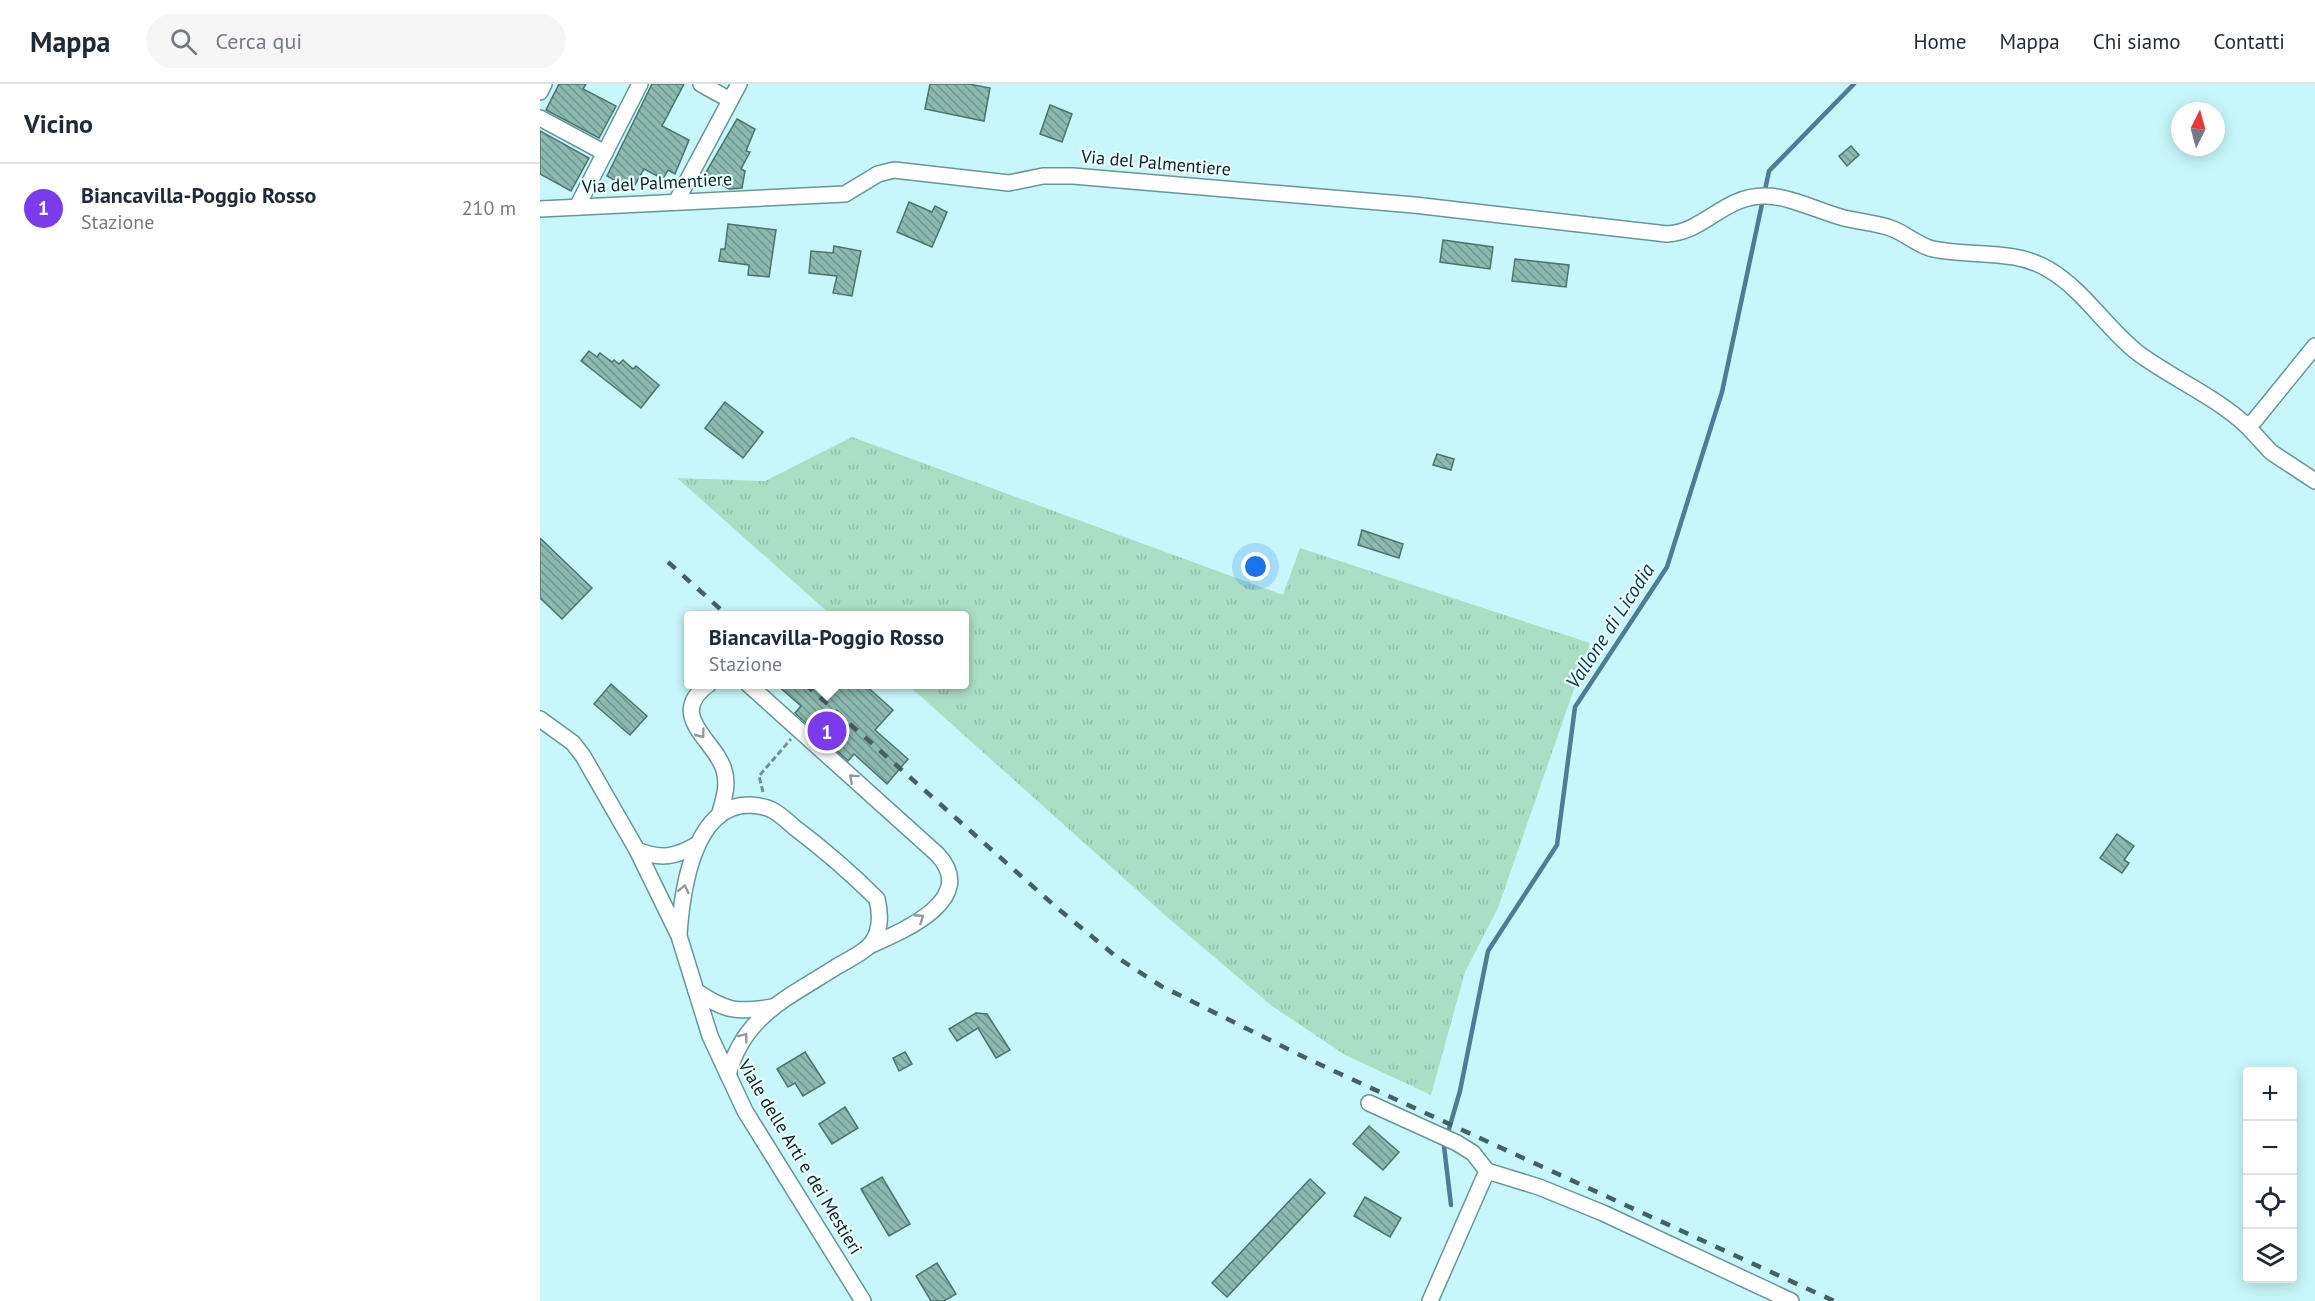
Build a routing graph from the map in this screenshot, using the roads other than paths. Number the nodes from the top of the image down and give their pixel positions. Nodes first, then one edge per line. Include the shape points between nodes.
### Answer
1 (544, 84) edge
2 (640, 84) edge
3 (700, 84) edge
4 (739, 84) edge
5 (540, 92) edge
6 (730, 100) junction
7 (540, 118) edge
8 (604, 153) junction
9 (676, 202) junction
10 (577, 207) junction
11 (540, 209) edge
12 (2315, 346) edge
13 (2247, 426) junction
14 (2315, 481) edge
15 (705, 689) edge
16 (754, 689) edge
17 (540, 719) edge
18 (719, 816) junction
19 (698, 844) junction
20 (637, 850) junction
21 (679, 936) junction
22 (869, 946) junction
23 (696, 991) junction
24 (772, 1007) junction
25 (728, 1075) junction
26 (1370, 1103) dead end
27 (1487, 1172) junction
28 (863, 1301) edge
29 (1430, 1301) edge
30 (1791, 1301) edge

1 - 5 street
2 - 8 street
3 - 6 street
4 - 6 street
6 - 9 street
7 - 8 street
8 - 10 street
9 - 10 street, Via del Palmentiere
9 - 13 street, Via del Palmentiere via 845,194 878,174 894,170 1009,183 1043,176 1073,176 1414,205 1683,234 1731,202 1763,195 1892,228 1931,249 2021,258 2049,270 2138,352
10 - 11 street, Via del Palmentiere
12 - 13 street
13 - 14 street via 2271,452
15 -> 18 street via 695,700 692,718 725,772
22 -> 16 street via 893,936 943,902 949,892 949,871 937,854
17 - 20 street, Viale delle Arti e dei Mestieri via 573,743 583,756
18 - 19 street
18 - 22 street via 740,805 772,810 809,838 877,900 880,925
19 - 20 street via 670,857
21 -> 19 street via 682,897
20 - 21 street, Viale delle Arti e dei Mestieri
21 - 23 street, Viale delle Arti e dei Mestieri
22 - 24 street
23 - 24 street via 727,1009 743,1012
23 - 25 street, Viale delle Arti e dei Mestieri
25 -> 24 street via 741,1038
25 - 28 street, Viale delle Arti e dei Mestieri via 745,1111
26 - 27 street via 1473,1153
27 - 29 street
27 - 30 street via 1539,1187 1603,1213

